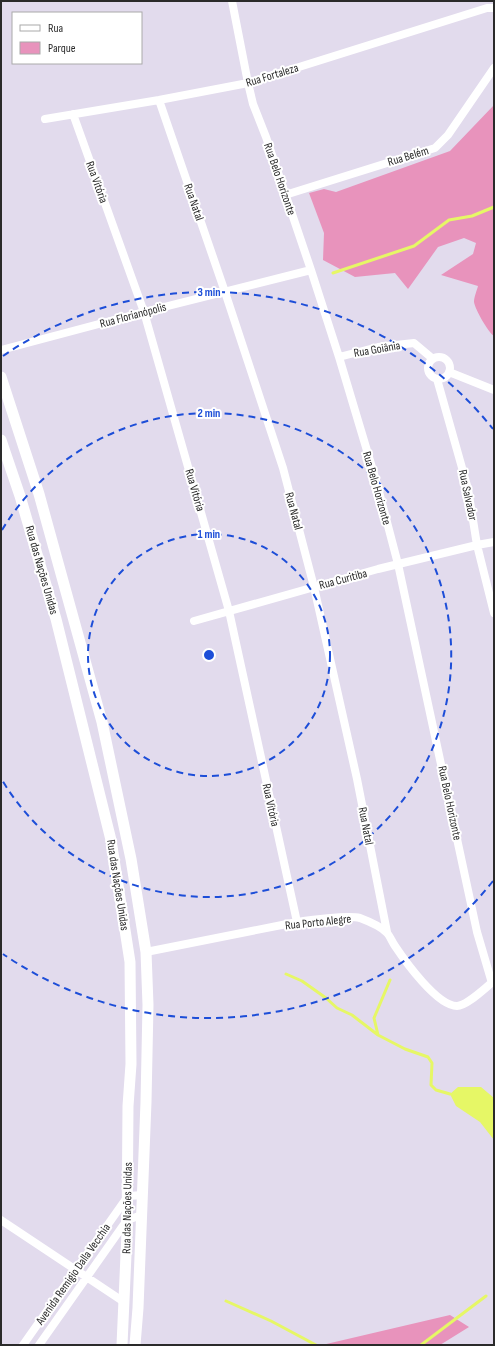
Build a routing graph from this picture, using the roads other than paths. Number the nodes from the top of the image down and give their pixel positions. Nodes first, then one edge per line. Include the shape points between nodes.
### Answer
1 (232, 1) edge
2 (494, 8) edge
3 (494, 68) edge
4 (248, 83) junction
5 (159, 100) junction
6 (73, 114) junction
7 (45, 119) dead end
8 (285, 195) junction
9 (311, 270) junction
10 (225, 292) junction
11 (144, 312) junction
12 (1, 350) edge
13 (339, 357) junction
14 (433, 359) junction
15 (449, 372) junction
16 (1, 377) edge
17 (437, 379) junction
18 (494, 390) edge
19 (1, 440) edge
20 (39, 494) junction
21 (20, 496) junction
22 (494, 542) edge
23 (477, 545) junction
24 (398, 564) junction
25 (314, 587) junction
26 (229, 611) junction
27 (494, 613) edge
28 (194, 620) dead end
29 (111, 840) junction
30 (131, 859) junction
31 (297, 922) junction
32 (387, 932) junction
33 (146, 952) junction
34 (493, 982) edge
35 (143, 1195) junction
36 (128, 1196) junction
37 (142, 1214) junction
38 (1, 1220) edge
39 (127, 1220) junction
40 (75, 1270) junction
41 (86, 1277) junction
42 (124, 1302) junction
43 (23, 1345) edge
44 (39, 1345) edge
45 (122, 1345) edge
46 (135, 1345) edge

1 - 4 street, Rua Belo Horizonte
2 - 4 street, Rua Fortaleza via 487,8
3 - 8 street, Rua Belém via 448,135 434,148
4 - 5 street, Rua Fortaleza
4 - 8 street, Rua Belo Horizonte
5 - 6 street, Rua Fortaleza
5 - 10 street, Rua Natal
6 - 7 street, Rua Fortaleza
6 - 11 street, Rua Vitória
8 - 9 street, Rua Belo Horizonte
9 - 10 street, Rua Florianópolis
9 - 13 street, Rua Belo Horizonte
10 - 11 street, Rua Florianópolis
10 - 25 street, Rua Natal via 283,468
11 - 12 street, Rua Florianópolis
11 - 26 street, Rua Vitória
13 - 14 street, Rua Goiânia via 378,347 414,343
13 - 24 street, Rua Belo Horizonte
14 - 15 street via 441,357 446,360
14 - 17 street via 428,366 428,372
15 - 17 street via 443,378
15 - 18 street
16 - 20 main road, Rua das Nações Unidas
17 - 23 street, Rua Salvador via 468,489
19 - 21 main road, Rua das Nações Unidas
20 - 21 main road via 26,492
20 - 30 main road, Rua das Nações Unidas via 102,722
21 - 29 main road, Rua das Nações Unidas via 56,619
22 - 23 street, Rua Curitiba
23 - 24 street, Rua Curitiba
23 - 27 street, Rua Salvador
24 - 25 street, Rua Curitiba
24 - 34 street, Rua Belo Horizonte via 477,932
25 - 26 street, Rua Curitiba
25 - 32 street, Rua Natal via 355,771
26 - 28 street, Rua Curitiba
26 - 31 street, Rua Vitória
29 - 30 main road via 123,872 128,870
29 - 36 main road, Rua das Nações Unidas via 130,962
30 - 33 main road, Rua das Nações Unidas
31 - 32 street, Rua Porto Alegre via 359,918
31 - 33 street, Rua Porto Alegre
32 - 34 street, Rua Porto Alegre via 417,975 434,994 446,1002 456,1006 464,1004
33 - 35 main road, Rua das Nações Unidas via 148,1005
35 - 36 street
35 - 37 main road, Rua das Nações Unidas
36 - 39 main road, Rua das Nações Unidas
36 - 40 street, Avenida Remigio Dalla Vecchia
37 - 39 street, Avenida Remigio Dalla Vecchia
37 - 46 main road, Rua das Nações Unidas
38 - 40 street
39 - 41 street, Avenida Remigio Dalla Vecchia
39 - 42 main road, Rua das Nações Unidas
40 - 41 street
40 - 43 street, Avenida Remigio Dalla Vecchia
41 - 42 street
41 - 44 street, Avenida Remigio Dalla Vecchia
42 - 45 main road, Rua das Nações Unidas

